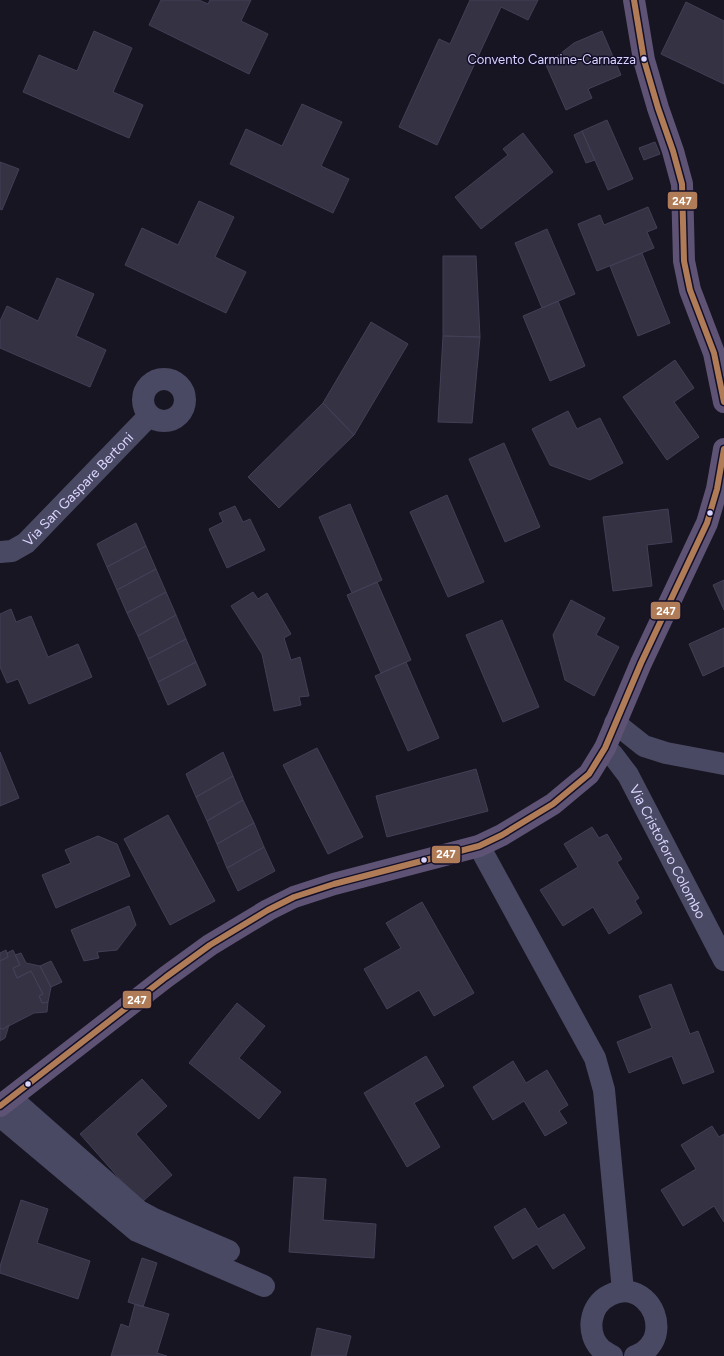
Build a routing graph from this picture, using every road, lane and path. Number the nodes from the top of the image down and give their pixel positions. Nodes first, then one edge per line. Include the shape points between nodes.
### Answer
1 (634, 0) edge
2 (724, 402) edge
3 (149, 416) dead end
4 (724, 449) edge
5 (0, 552) edge
6 (615, 723) junction
7 (644, 746) junction
8 (605, 748) junction
9 (724, 764) edge
10 (628, 775) junction
11 (479, 846) junction
12 (721, 949) edge
13 (6, 1102) edge
14 (0, 1116) edge
15 (229, 1251) dead end
16 (264, 1286) dead end
17 (623, 1291) junction
18 (612, 1356) edge
19 (635, 1356) edge

1 - 2 main road via 644,60 682,184 684,262 690,290 714,353
3 - 5 street, Via San Gaspare Bertoni via 26,542 12,551
4 - 6 main road via 717,489 707,523
6 - 7 street
6 - 8 main road
7 - 9 street
7 - 10 street
8 - 10 street, Via Cristoforo Colombo
8 - 11 main road via 590,774 553,804
10 - 12 street, Via Cristoforo Colombo
11 - 13 main road via 334,884 294,897 268,910 210,945 166,977
11 - 17 street via 595,1058 604,1090
13 - 15 street via 139,1211
14 - 16 street via 137,1231
17 - 18 street via 610,1294 600,1302 593,1314 591,1327 594,1339 602,1350
17 - 19 street via 635,1293 647,1300 654,1310 658,1323 656,1336 649,1347

